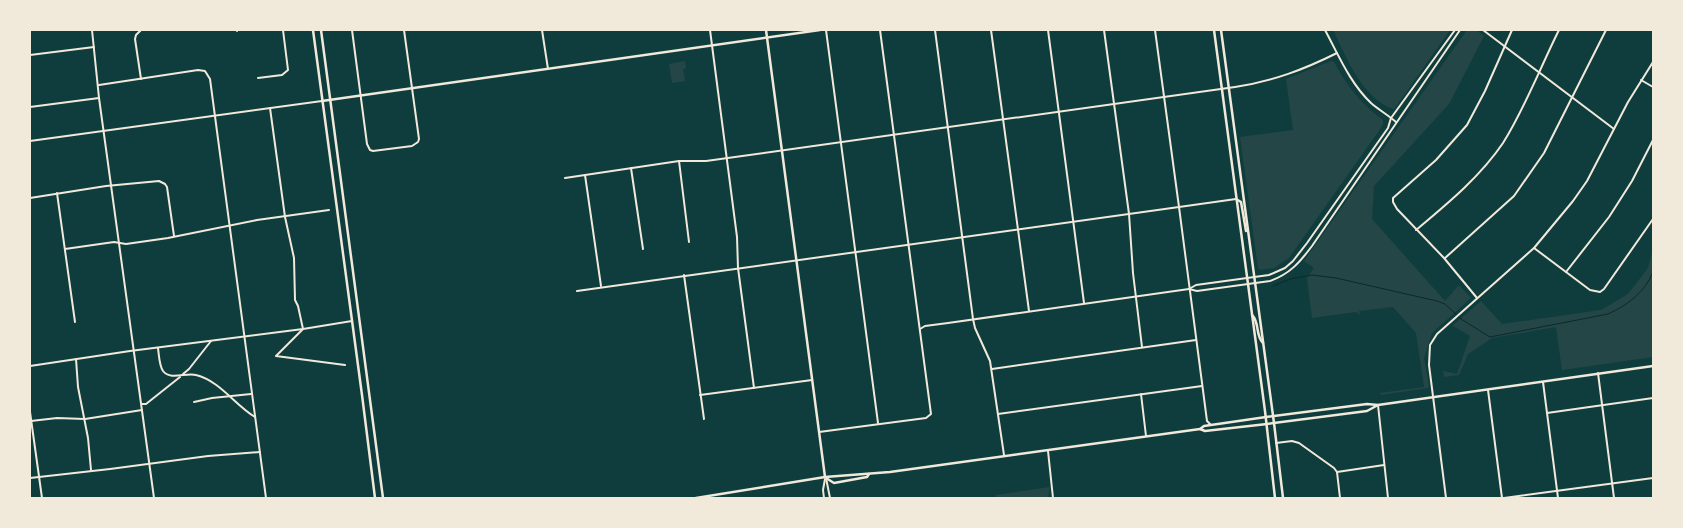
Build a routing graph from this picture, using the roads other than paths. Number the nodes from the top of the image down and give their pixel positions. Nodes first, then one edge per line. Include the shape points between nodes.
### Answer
1 (92, 30) edge
2 (141, 30) edge
3 (283, 30) edge
4 (312, 30) edge
5 (321, 30) edge
6 (352, 30) edge
7 (404, 30) edge
8 (542, 30) edge
9 (710, 30) edge
10 (766, 30) edge
11 (820, 30) edge
12 (826, 30) edge
13 (880, 30) edge
14 (935, 30) edge
15 (991, 30) edge
16 (1048, 30) edge
17 (1104, 30) edge
18 (1155, 30) edge
19 (1214, 30) edge
20 (1221, 30) edge
21 (1326, 30) edge
22 (1455, 30) edge
23 (1460, 30) edge
24 (1483, 30) edge
25 (1512, 30) edge
26 (1559, 30) edge
27 (1606, 30) edge
28 (768, 37) junction
29 (712, 45) junction
30 (1503, 46) junction
31 (94, 47) junction
32 (1337, 53) junction
33 (30, 55) edge
34 (1653, 62) edge
35 (548, 69) junction
36 (1538, 72) junction
37 (258, 78) dead end
38 (141, 79) junction
39 (1641, 80) junction
40 (99, 85) junction
41 (1653, 87) edge
42 (411, 88) junction
43 (1229, 88) junction
44 (1222, 89) junction
45 (361, 95) junction
46 (1164, 97) junction
47 (100, 98) junction
48 (1572, 98) junction
49 (322, 100) junction
50 (330, 100) junction
51 (1115, 104) junction
52 (30, 107) edge
53 (270, 108) junction
54 (1059, 111) junction
55 (215, 116) junction
56 (1392, 118) junction
57 (1003, 119) junction
58 (1396, 122) junction
59 (947, 127) junction
60 (1614, 129) junction
61 (105, 130) junction
62 (893, 134) junction
63 (1653, 140) edge
64 (30, 141) edge
65 (840, 142) junction
66 (782, 150) junction
67 (726, 158) junction
68 (678, 161) junction
69 (631, 168) junction
70 (585, 175) junction
71 (565, 178) dead end
72 (113, 187) junction
73 (57, 194) junction
74 (30, 198) edge
75 (1236, 198) junction
76 (1179, 207) junction
77 (329, 210) dead end
78 (1129, 214) junction
79 (285, 216) junction
80 (1653, 219) edge
81 (1073, 222) junction
82 (230, 225) junction
83 (1018, 230) junction
84 (1416, 230) junction
85 (1248, 234) junction
86 (174, 237) junction
87 (962, 237) junction
88 (689, 242) dead end
89 (119, 243) junction
90 (908, 244) junction
91 (1534, 248) junction
92 (65, 249) junction
93 (643, 249) dead end
94 (855, 252) junction
95 (1444, 258) junction
96 (796, 260) junction
97 (738, 268) junction
98 (1566, 272) junction
99 (684, 275) junction
100 (1254, 277) junction
101 (1247, 278) junction
102 (1255, 283) junction
103 (1248, 284) junction
104 (601, 287) junction
105 (1189, 289) junction
106 (577, 292) dead end
107 (1136, 296) junction
108 (1478, 298) junction
109 (1084, 303) junction
110 (1028, 311) junction
111 (1252, 315) junction
112 (973, 319) junction
113 (352, 321) junction
114 (75, 322) dead end
115 (303, 329) junction
116 (919, 329) junction
117 (245, 337) junction
118 (1196, 340) junction
119 (211, 341) junction
120 (1263, 343) junction
121 (1142, 347) junction
122 (158, 348) junction
123 (134, 351) junction
124 (76, 359) junction
125 (30, 366) edge
126 (345, 366) dead end
127 (1653, 366) edge
128 (992, 369) junction
129 (1598, 373) junction
130 (182, 375) junction
131 (812, 380) junction
132 (1543, 382) junction
133 (1202, 386) junction
134 (754, 388) junction
135 (1488, 390) junction
136 (252, 394) junction
137 (1141, 394) junction
138 (700, 395) junction
139 (231, 396) junction
140 (1433, 398) junction
141 (1653, 398) edge
142 (194, 402) dead end
143 (142, 404) junction
144 (1602, 404) junction
145 (1378, 405) junction
146 (142, 410) junction
147 (30, 412) edge
148 (1547, 412) junction
149 (998, 414) junction
150 (1273, 416) junction
151 (255, 417) junction
152 (1266, 417) junction
153 (85, 419) junction
154 (704, 419) dead end
155 (31, 421) junction
156 (878, 423) junction
157 (1274, 423) junction
158 (1267, 424) junction
159 (1211, 425) junction
160 (1200, 429) junction
161 (1216, 430) junction
162 (819, 432) junction
163 (1146, 436) junction
164 (1276, 443) junction
165 (1048, 450) junction
166 (260, 452) junction
167 (1004, 456) junction
168 (149, 463) junction
169 (1384, 465) junction
170 (91, 470) junction
171 (1337, 472) junction
172 (869, 474) junction
173 (39, 476) junction
174 (825, 477) junction
175 (30, 478) edge
176 (1653, 478) edge
177 (1612, 484) junction
178 (1558, 491) junction
179 (715, 496) edge
180 (42, 498) edge
181 (154, 498) edge
182 (266, 498) edge
183 (375, 498) edge
184 (382, 498) edge
185 (696, 498) edge
186 (824, 498) edge
187 (830, 498) edge
188 (1053, 498) edge
189 (1275, 498) edge
190 (1283, 498) edge
191 (1340, 498) edge
192 (1388, 498) edge
193 (1446, 498) edge
194 (1503, 498) edge
195 (1558, 498) edge
196 (1614, 498) edge

1 - 31 street
2 - 38 street via 135,39
3 - 37 street via 288,70 282,75
4 - 49 main road
5 - 50 main road
6 - 45 street
7 - 42 street
8 - 35 street
9 - 29 street
10 - 28 main road
11 - 28 main road
12 - 65 street
13 - 62 street
14 - 59 street
15 - 57 street
16 - 54 street
17 - 51 street
18 - 46 street
19 - 44 main road
20 - 43 main road
21 - 32 street
22 - 56 street
23 - 58 street
24 - 30 street
25 - 30 street
26 - 36 street
27 - 48 street
28 - 29 main road
28 - 66 main road
29 - 35 main road
29 - 67 street
30 - 36 street
30 - 84 street via 1485,91 1466,125 1436,160 1392,198 1397,209
31 - 33 street
31 - 40 street
32 - 43 street via 1280,78
32 - 56 street via 1359,90 1375,107
34 - 39 street
35 - 42 main road
36 - 48 street
36 - 84 street via 1497,151 1478,174
38 - 40 street
38 - 55 street via 205,71 210,79
39 - 41 street
39 - 60 street
40 - 47 street
42 - 45 main road
42 - 45 street via 418,142 412,146 370,150
43 - 44 street
43 - 85 main road
44 - 46 street
44 - 75 main road
45 - 50 main road
46 - 51 street
46 - 76 street
47 - 52 street
47 - 61 street
48 - 60 street
48 - 95 street via 1544,152 1514,196
49 - 50 main road
49 - 53 street
49 - 113 main road
50 - 184 main road
51 - 54 street
51 - 78 street
53 - 55 street
53 - 79 street
54 - 57 street
54 - 81 street
55 - 61 street
55 - 82 street
56 - 58 street
56 - 100 street via 1290,264 1278,272
57 - 59 street
57 - 83 street
58 - 102 street via 1301,261 1280,277
59 - 62 street
59 - 87 street
60 - 91 street via 1582,190
61 - 64 street
61 - 72 street
62 - 65 street
62 - 90 street
63 - 98 street via 1609,217
65 - 66 street
65 - 94 street
66 - 67 street
66 - 96 main road
67 - 68 street
67 - 97 street
68 - 69 street
68 - 88 street
69 - 70 street
69 - 93 street
70 - 71 street
70 - 104 street
72 - 73 street
72 - 86 street via 159,181 165,184
72 - 89 street
73 - 74 street
73 - 92 street
75 - 76 street
75 - 85 main road via 1240,201
75 - 101 main road
76 - 78 street
76 - 105 street
77 - 79 street
78 - 81 street
78 - 107 street
79 - 82 street
79 - 115 street via 294,258 295,300
80 - 98 street via 1604,288 1596,292 1588,289
81 - 83 street
81 - 109 street
82 - 86 street
82 - 117 street
83 - 87 street
83 - 110 street
84 - 95 street
85 - 100 main road
86 - 89 street
87 - 90 street
87 - 112 street
89 - 92 street
89 - 123 street
90 - 94 street
90 - 116 street
91 - 98 street
91 - 108 street
92 - 114 street
94 - 96 street
94 - 156 street
95 - 108 street
96 - 97 street
96 - 131 main road
97 - 99 street
97 - 134 street
99 - 104 street
99 - 138 street
100 - 101 street
100 - 102 main road
101 - 103 main road
101 - 105 street via 1196,285
102 - 103 street
102 - 120 main road
103 - 105 street via 1197,291
103 - 111 main road
104 - 106 street
105 - 107 street
105 - 118 street
107 - 109 street
107 - 121 street
108 - 140 street via 1444,327 1430,345
109 - 110 street
110 - 112 street
111 - 120 main road via 1257,320
111 - 152 main road
112 - 116 street
112 - 128 street
113 - 115 street
113 - 183 main road
115 - 117 street
115 - 126 street via 276,356
116 - 156 street via 931,414 926,418
117 - 119 street
117 - 136 street
118 - 121 street
118 - 133 street
119 - 122 street
119 - 130 street
120 - 150 main road
121 - 128 street
122 - 123 street
122 - 130 street via 163,371 168,375
123 - 124 street
123 - 143 street
124 - 125 street
124 - 153 street via 80,404
127 - 129 main road
128 - 149 street
129 - 132 main road
129 - 144 street
130 - 139 street via 195,374
130 - 143 street
131 - 134 street
131 - 162 main road
132 - 135 main road
132 - 148 street
133 - 137 street
133 - 159 street via 1207,421
134 - 138 street
135 - 140 main road
135 - 194 street
136 - 139 street
136 - 151 street
137 - 149 street
137 - 163 street
138 - 154 street
139 - 142 street
139 - 151 street
140 - 145 main road
140 - 193 street
141 - 144 street
143 - 146 street
144 - 148 street
144 - 177 street
145 - 150 main road
145 - 157 main road via 1367,411
145 - 169 street
146 - 153 street
146 - 168 street
147 - 155 street
148 - 178 street
149 - 167 street
150 - 152 main road
150 - 157 main road
151 - 166 street
152 - 158 main road
152 - 159 main road
153 - 155 street
153 - 170 street
155 - 173 street
156 - 162 street
157 - 158 main road
157 - 164 main road
158 - 161 main road
158 - 189 main road
159 - 160 main road
159 - 161 street
160 - 161 main road
160 - 163 main road
162 - 174 main road
163 - 165 main road
164 - 171 street via 1299,443
164 - 190 main road
165 - 167 main road
165 - 188 street
166 - 168 street
166 - 182 street
167 - 172 main road
168 - 170 street
168 - 181 street
169 - 171 street
169 - 192 street
170 - 173 street
171 - 191 street
172 - 174 main road
172 - 174 main road via 834,483
173 - 175 street
173 - 180 street
174 - 179 main road
174 - 186 street
174 - 187 street
176 - 177 street
177 - 178 street
177 - 196 street
178 - 194 street
178 - 195 street
179 - 185 main road

